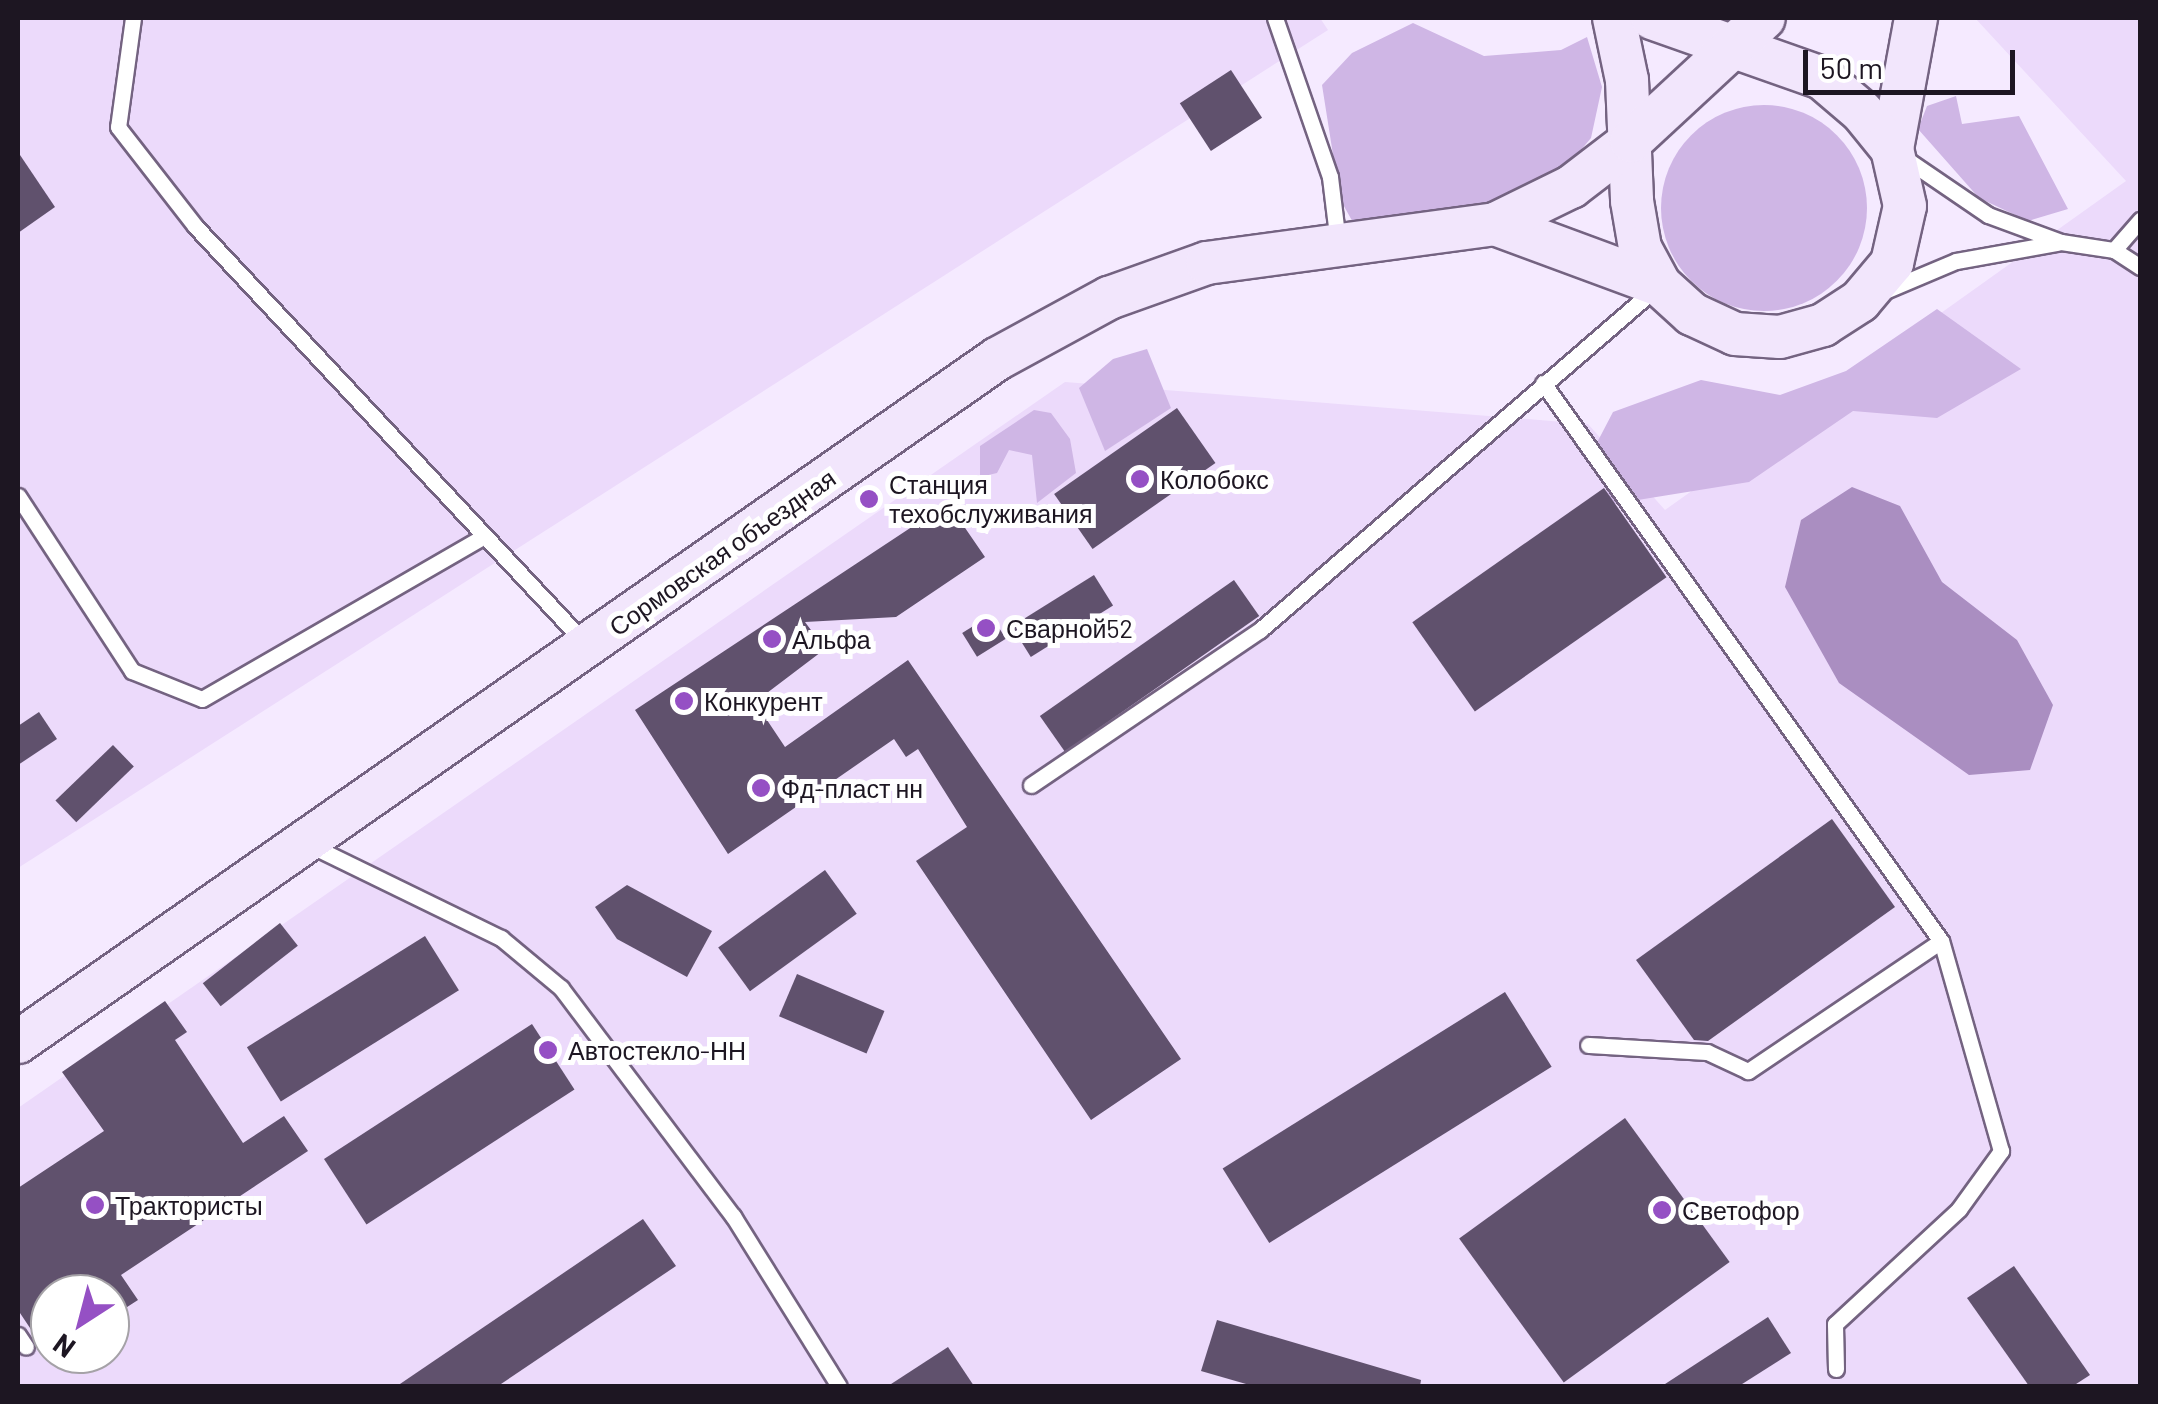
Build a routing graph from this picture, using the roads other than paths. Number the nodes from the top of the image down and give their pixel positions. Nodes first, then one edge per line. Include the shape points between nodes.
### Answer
1 (133, 18) edge
2 (1275, 18) edge
3 (1614, 18) edge
4 (1652, 18) edge
5 (1764, 18) edge
6 (1916, 18) edge
7 (1731, 48) junction
8 (1631, 141) junction
9 (1892, 149) junction
10 (2140, 220) edge
11 (1495, 224) junction
12 (2060, 242) junction
13 (1339, 246) junction
14 (2114, 250) junction
15 (2140, 267) edge
16 (1660, 284) junction
17 (1860, 300) junction
18 (1543, 383) junction
19 (18, 496) edge
20 (484, 536) junction
21 (588, 646) junction
22 (1032, 786) dead end
23 (304, 843) junction
24 (1941, 941) junction
25 (18, 1042) edge
26 (1588, 1045) dead end
27 (1836, 1370) dead end
28 (839, 1386) edge

1 - 20 lane via 118,127 195,226
2 - 13 lane via 1330,177
3 - 8 street
4 - 7 street
5 - 7 street
6 - 9 street
7 - 8 street
7 - 9 street via 1822,78
8 - 11 street via 1571,186
8 - 16 street via 1640,248
9 - 12 lane via 1988,215
9 - 17 street via 1905,206 1892,263
10 - 14 lane
11 - 13 street, Сормовская объездная
11 - 16 street
12 - 14 lane
12 - 17 lane via 1956,262
13 - 21 street, Сормовская объездная via 1207,263 1109,298 997,359
14 - 15 lane
16 - 17 street via 1692,314 1750,335 1823,326
16 - 18 lane
18 - 22 lane via 1260,630
18 - 24 lane
19 - 20 lane via 132,672 202,699
20 - 21 lane
21 - 23 street, Сормовская объездная
23 - 25 street, Сормовская объездная
23 - 28 lane via 501,938 562,988 733,1216
24 - 26 lane via 1748,1071 1708,1052
24 - 27 lane via 2001,1151 1959,1209 1835,1324

